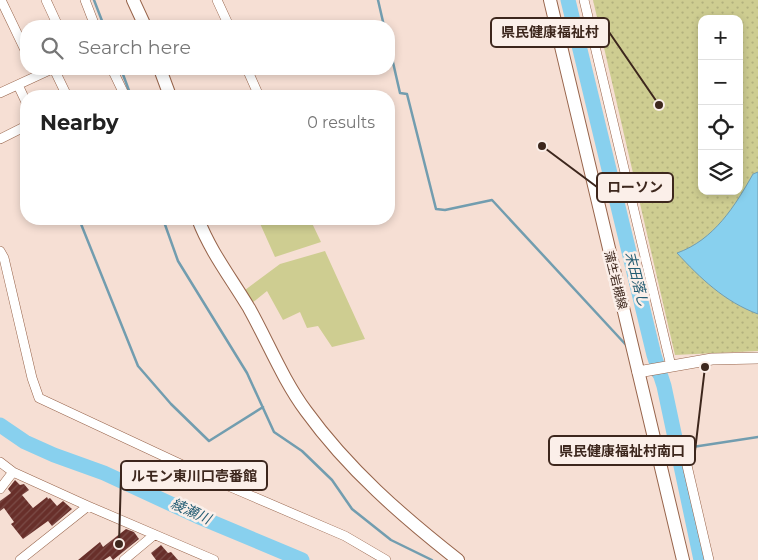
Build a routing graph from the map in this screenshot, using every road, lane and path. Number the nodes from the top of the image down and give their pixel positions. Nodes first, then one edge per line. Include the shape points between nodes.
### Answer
1 (1, 0) edge
2 (46, 0) edge
3 (85, 0) edge
4 (133, 0) edge
5 (217, 0) edge
6 (550, 0) edge
7 (584, 0) edge
8 (55, 20) edge
9 (93, 20) edge
10 (142, 20) edge
11 (226, 20) edge
12 (20, 40) edge
13 (32, 75) edge
14 (56, 75) edge
15 (115, 75) edge
16 (162, 75) edge
17 (250, 75) edge
18 (18, 85) junction
19 (20, 90) edge
20 (64, 90) edge
21 (122, 90) edge
22 (168, 90) edge
23 (256, 90) edge
24 (0, 93) edge
25 (20, 129) edge
26 (0, 139) edge
27 (201, 225) edge
28 (0, 251) edge
29 (758, 358) edge
30 (671, 366) junction
31 (638, 372) junction
32 (682, 444) dead end
33 (0, 462) edge
34 (13, 472) junction
35 (0, 489) edge
36 (88, 506) junction
37 (154, 535) junction
38 (679, 559) edge
39 (20, 560) edge
40 (124, 560) edge
41 (214, 560) edge
42 (386, 560) edge
43 (458, 560) edge
44 (709, 560) edge

1 - 12 street
2 - 8 street
3 - 9 street
4 - 10 main road
5 - 11 street
6 - 31 main road, 蒲生岩槻線
7 - 30 street
13 - 18 street
14 - 20 street
15 - 21 street
16 - 22 main road
17 - 23 street
18 - 19 street
18 - 24 street
25 - 26 street
27 - 43 main road via 211,249 238,289 306,412 388,503
28 - 42 street via 40,398 345,536
29 - 30 street via 712,359
30 - 31 street
31 - 38 main road, 蒲生岩槻線
32 - 44 street
33 - 34 street
34 - 35 street
34 - 36 street
36 - 37 street
36 - 39 street
37 - 40 street
37 - 41 street

